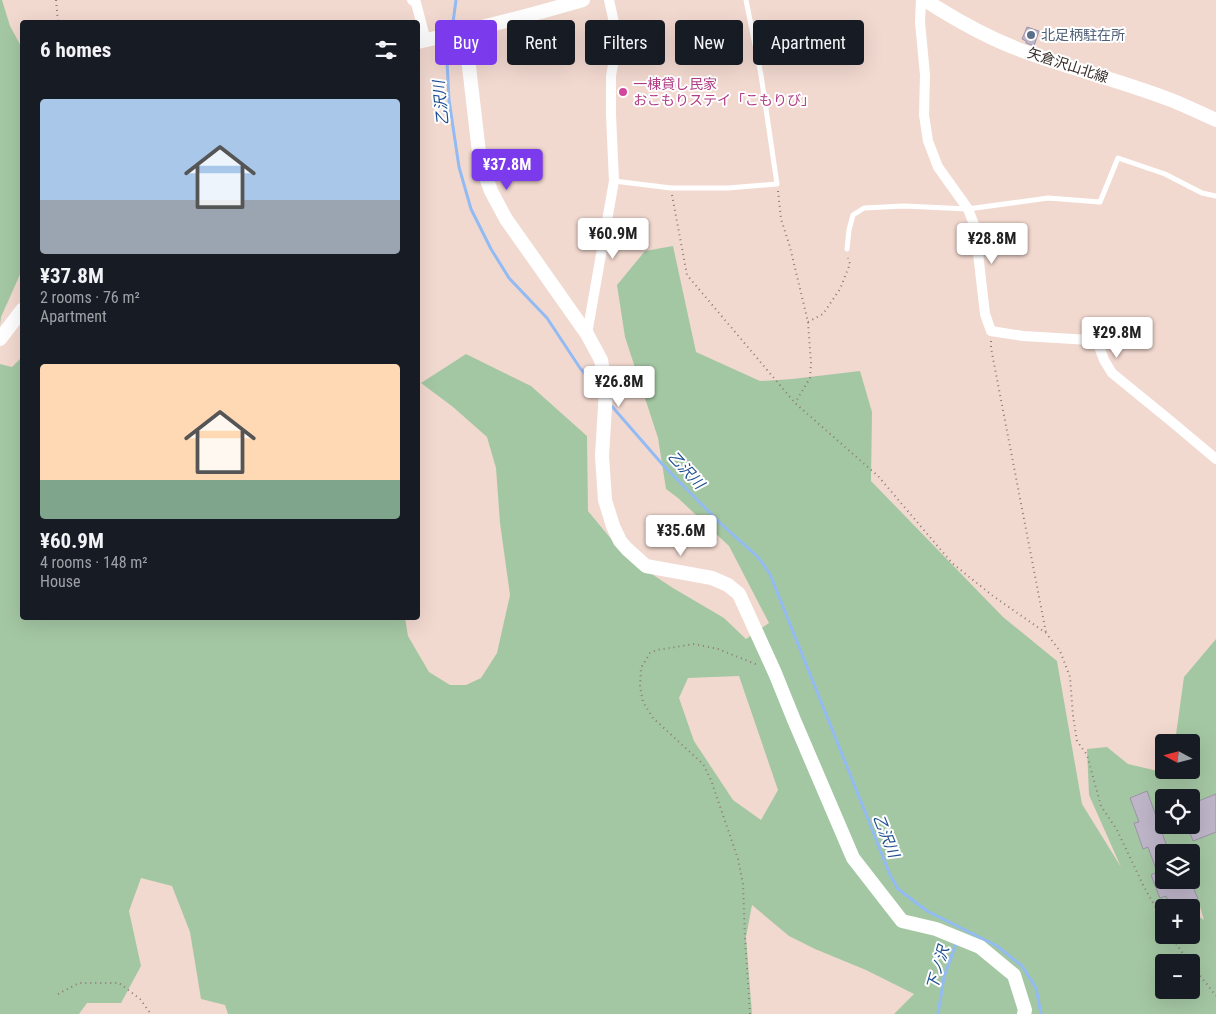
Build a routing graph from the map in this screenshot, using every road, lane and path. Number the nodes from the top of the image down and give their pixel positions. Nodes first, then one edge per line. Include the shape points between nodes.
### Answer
1 (56, 0) edge
2 (412, 0) edge
3 (583, 0) edge
4 (609, 0) edge
5 (746, 0) edge
6 (921, 0) edge
7 (925, 0) edge
8 (58, 20) edge
9 (419, 20) edge
10 (497, 24) edge
11 (420, 28) edge
12 (435, 38) edge
13 (422, 41) edge
14 (469, 65) edge
15 (1216, 120) edge
16 (614, 181) junction
17 (777, 184) junction
18 (671, 188) junction
19 (1216, 196) edge
20 (968, 209) junction
21 (846, 249) joint
22 (20, 313) edge
23 (808, 322) junction
24 (991, 331) junction
25 (587, 334) junction
26 (0, 339) edge
27 (795, 403) junction
28 (1216, 459) edge
29 (1046, 633) junction
30 (776, 673) junction
31 (1155, 906) edge
32 (1200, 975) edge
33 (58, 994) dead end
34 (1216, 996) edge
35 (151, 1014) edge
36 (750, 1014) edge
37 (1024, 1014) edge

1 - 8 path
2 - 9 street via 416,3
3 - 10 street
4 - 16 street via 616,47 611,76
5 - 17 lane via 762,75
6 - 20 street via 924,115 928,142 938,168
7 - 15 street, 矢倉沢山北線 via 1002,42 1172,100
11 - 13 street
12 - 13 street
14 - 25 street via 480,161 491,190 511,227
16 - 18 lane
16 - 25 street
17 - 18 lane
17 - 23 path via 780,219
18 - 27 path via 687,275
19 - 20 lane via 1118,158 1100,202 1048,198
20 - 21 lane via 864,208 853,215
20 - 24 street via 975,227 985,314
21 - 23 path via 850,264 840,289 823,314
22 - 26 street
23 - 27 path via 810,378
24 - 28 street via 1090,340 1098,344 1112,374
24 - 29 path via 991,348
25 - 30 street via 601,360 606,390 602,456 605,500 620,541 646,566 712,578 739,594
27 - 29 path via 878,476 952,563
29 - 31 path via 1060,651 1070,677 1076,741 1087,755 1101,806 1117,830
30 - 36 path via 718,649 694,644 650,653 641,668 643,702 653,718 703,764 738,859 743,884
30 - 37 street via 853,858 902,921 936,929 980,947 1014,974
32 - 34 path
33 - 35 path via 79,982 119,983

